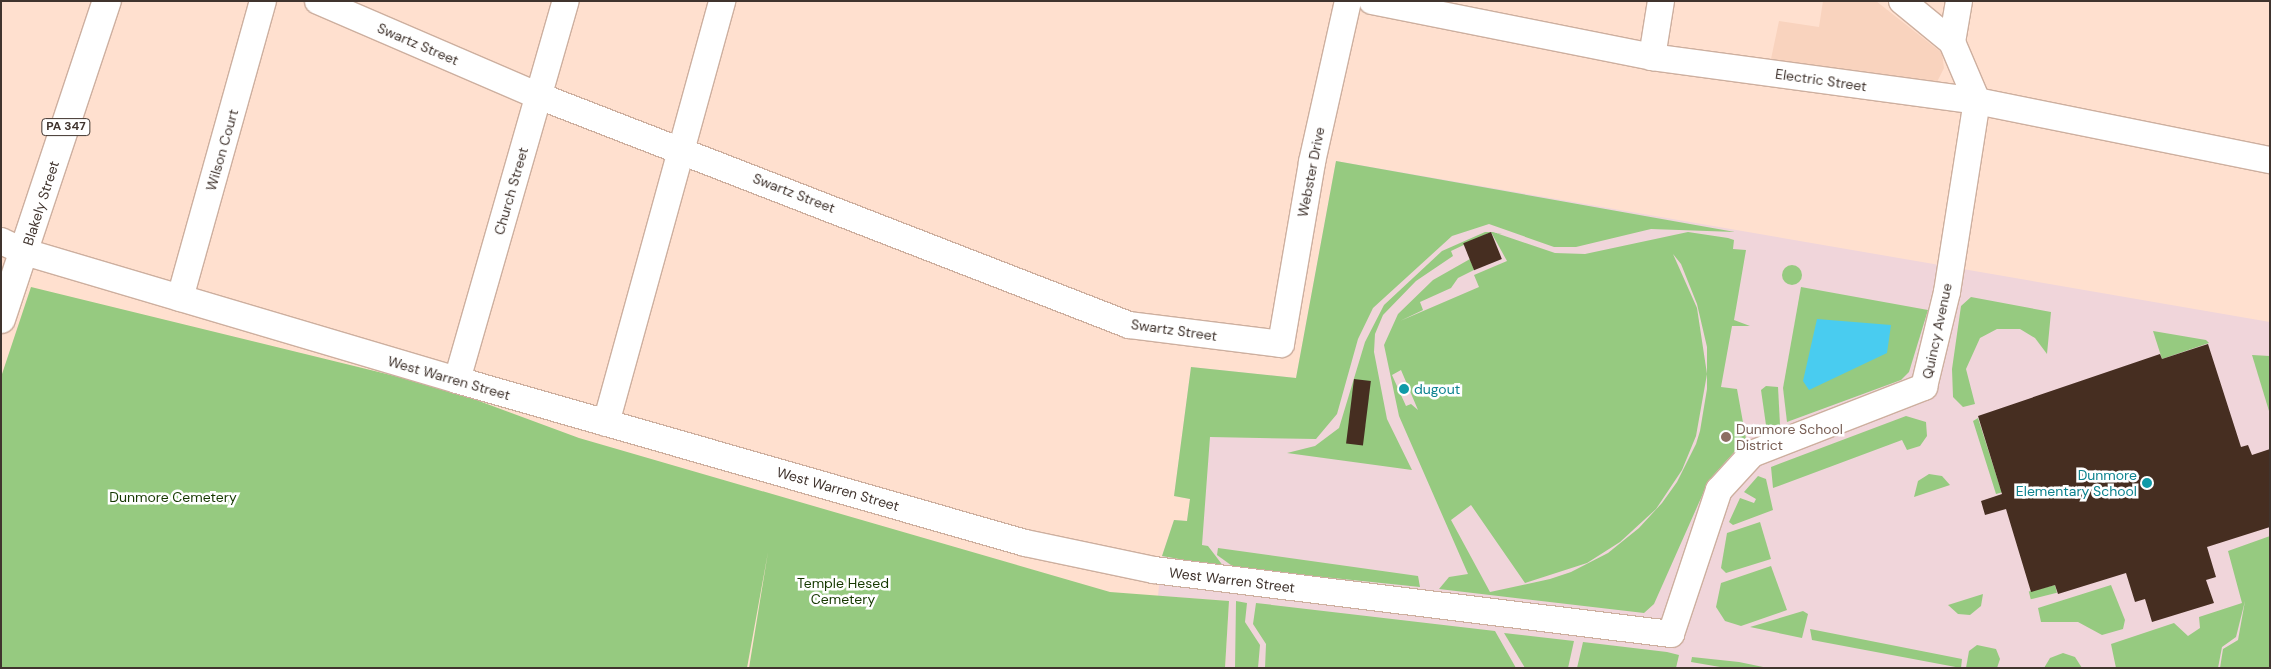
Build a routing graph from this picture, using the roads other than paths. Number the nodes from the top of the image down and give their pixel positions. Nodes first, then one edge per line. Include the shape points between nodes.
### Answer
1 (107, 1) edge
2 (264, 1) edge
3 (318, 1) edge
4 (566, 1) edge
5 (722, 1) edge
6 (1348, 1) edge
7 (1372, 1) edge
8 (1661, 1) edge
9 (1902, 1) edge
10 (1959, 1) edge
11 (1952, 42) junction
12 (1652, 57) junction
13 (539, 96) junction
14 (1977, 101) junction
15 (683, 150) junction
16 (2270, 160) edge
17 (13, 247) edge
18 (180, 298) junction
19 (1, 319) edge
20 (1280, 344) joint
21 (457, 380) junction
22 (606, 423) junction
23 (1671, 634) joint

1 - 17 main road, Blakely Street / PA 347
2 - 18 street, Wilson Court
3 - 13 street, Swartz Street
4 - 13 street, Church Street
5 - 15 street
6 - 20 street, Webster Drive via 1312,162
7 - 12 street, Electric Street
8 - 12 street
9 - 11 street
10 - 11 street
11 - 14 street
12 - 14 street, Electric Street
13 - 15 street, Swartz Street
13 - 21 street, Church Street
14 - 16 street, Electric Street
14 - 23 street, Quincy Avenue via 1947,292 1924,387 1752,454 1719,490
15 - 20 street, Swartz Street via 1129,325
15 - 22 street
17 - 18 street, West Warren Street
17 - 19 main road, Blakely Street / PA 347
18 - 21 street, West Warren Street
21 - 22 street, West Warren Street
22 - 23 street, West Warren Street via 1025,544 1154,570

